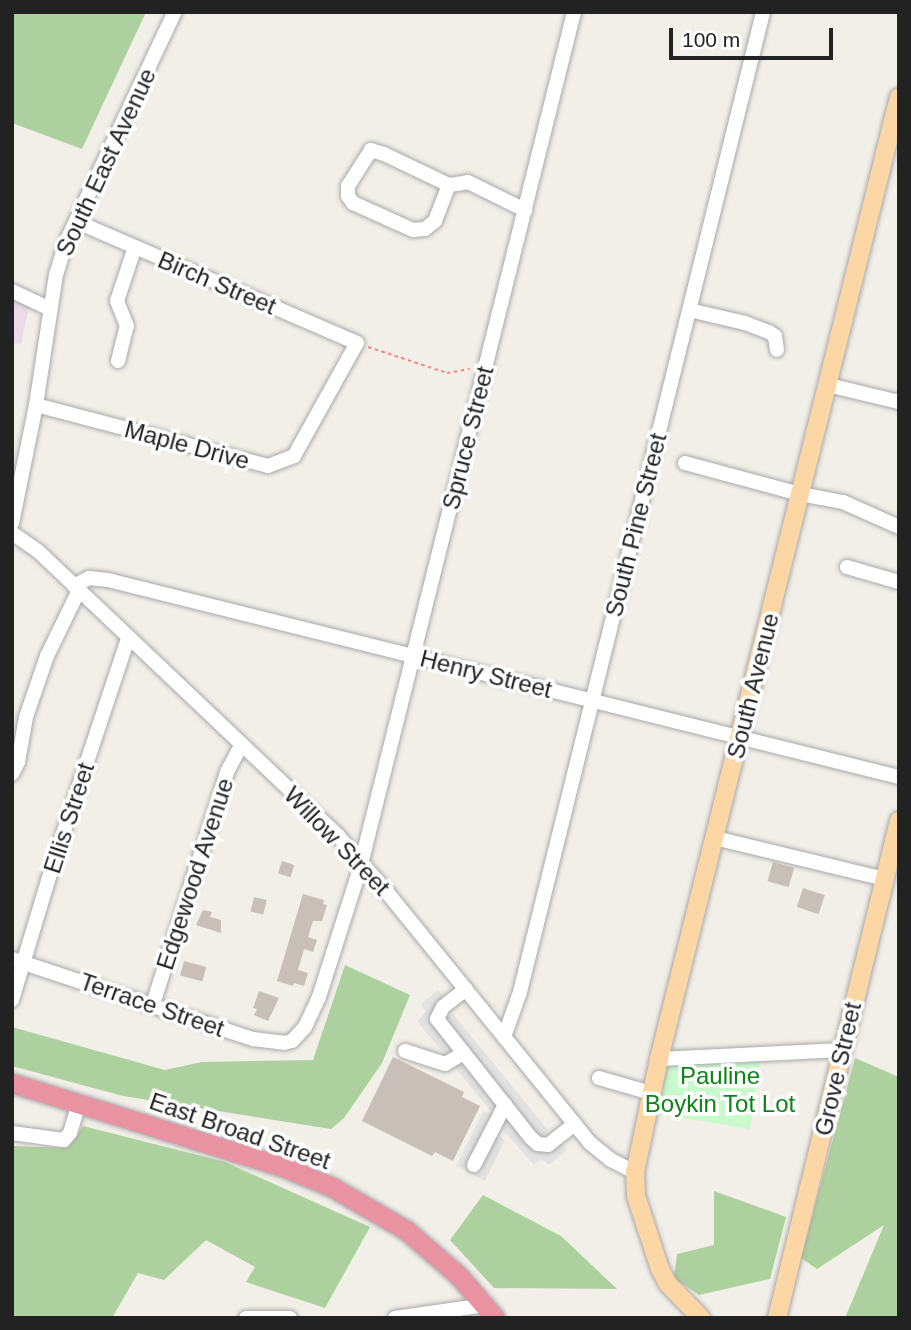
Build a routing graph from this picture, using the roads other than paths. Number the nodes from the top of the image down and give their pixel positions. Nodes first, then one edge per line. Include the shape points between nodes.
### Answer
1 (175, 12) edge
2 (574, 12) edge
3 (763, 12) edge
4 (899, 97) edge
5 (449, 185) junction
6 (525, 210) junction
7 (77, 222) junction
8 (135, 247) junction
9 (12, 291) edge
10 (50, 309) junction
11 (689, 310) junction
12 (357, 344) joint
13 (777, 349) dead end
14 (118, 361) dead end
15 (828, 385) junction
16 (899, 402) edge
17 (36, 405) junction
18 (685, 463) dead end
19 (800, 494) junction
20 (12, 523) edge
21 (899, 527) edge
22 (12, 533) edge
23 (847, 567) dead end
24 (899, 582) edge
25 (77, 588) junction
26 (128, 638) junction
27 (414, 656) junction
28 (593, 701) junction
29 (740, 737) junction
30 (241, 746) junction
31 (12, 774) edge
32 (899, 777) edge
33 (899, 821) edge
34 (715, 838) junction
35 (362, 863) junction
36 (884, 879) junction
37 (18, 961) edge
38 (466, 989) junction
39 (12, 1000) edge
40 (153, 1004) junction
41 (504, 1037) junction
42 (292, 1041) joint
43 (842, 1050) junction
44 (405, 1051) dead end
45 (464, 1053) junction
46 (659, 1059) junction
47 (598, 1078) dead end
48 (12, 1083) edge
49 (651, 1093) junction
50 (79, 1104) junction
51 (505, 1105) junction
52 (575, 1124) junction
53 (12, 1133) edge
54 (474, 1165) dead end
55 (635, 1172) junction
56 (663, 1274) junction
57 (490, 1312) edge
58 (775, 1315) edge
59 (246, 1318) edge
60 (290, 1318) edge
61 (395, 1318) edge
62 (701, 1318) edge
63 (715, 1318) edge

1 - 7 street, South East Avenue
2 - 6 street, Spruce Street
3 - 11 street, South Pine Street
4 - 15 main road, South Avenue
5 - 5 street via 435,221 425,229 413,230 348,196 348,186 371,150
5 - 6 street via 468,182
6 - 27 street, Spruce Street
7 - 8 street, Birch Street
7 - 10 street, South East Avenue via 56,275
8 - 12 street, Birch Street
8 - 14 street via 117,301 127,326
9 - 10 street
10 - 17 street, South East Avenue
11 - 13 street via 769,332 775,336
11 - 28 street, South Pine Street
12 - 17 street, Maple Drive via 294,456 268,466
15 - 16 street
15 - 19 main road, South Avenue
17 - 20 street, South East Avenue
18 - 19 street
19 - 21 street via 843,502
19 - 29 main road, South Avenue
22 - 25 street, Willow Street
23 - 24 street
25 - 26 street, Willow Street
25 - 27 street, Henry Street via 89,578 108,580
25 - 31 street via 47,656
26 - 30 street, Willow Street
26 - 37 street, Ellis Street
27 - 28 street, Henry Street
27 - 35 street, Spruce Street
28 - 29 street, Henry Street
28 - 41 street, South Pine Street via 520,992
29 - 32 street, Henry Street
29 - 34 main road, South Avenue
30 - 35 street, Willow Street
30 - 40 street, Edgewood Avenue via 227,772
33 - 36 main road, Grove Street
34 - 36 street
34 - 46 main road, South Avenue
35 - 38 street, Willow Street
35 - 42 street, Spruce Street via 319,997 305,1027
36 - 43 main road, Grove Street
37 - 39 street, Ellis Street
37 - 40 street, Terrace Street
38 - 41 street, Willow Street
38 - 45 street via 437,1015
40 - 42 street, Terrace Street via 253,1039
41 - 52 street, Willow Street
43 - 46 street
43 - 58 main road, Grove Street
44 - 45 street via 445,1064
45 - 51 street
46 - 49 main road, South Avenue
47 - 49 street
48 - 50 highway, East Broad Street
49 - 55 main road, South Avenue
50 - 53 street via 64,1140
50 - 57 highway, East Broad Street via 283,1167 362,1202 427,1247
51 - 52 street via 538,1144 548,1145
51 - 54 street
52 - 55 street, Willow Street via 600,1152
55 - 56 main road, South Avenue via 642,1218
56 - 62 main road
56 - 63 main road
57 - 61 street
59 - 60 street

